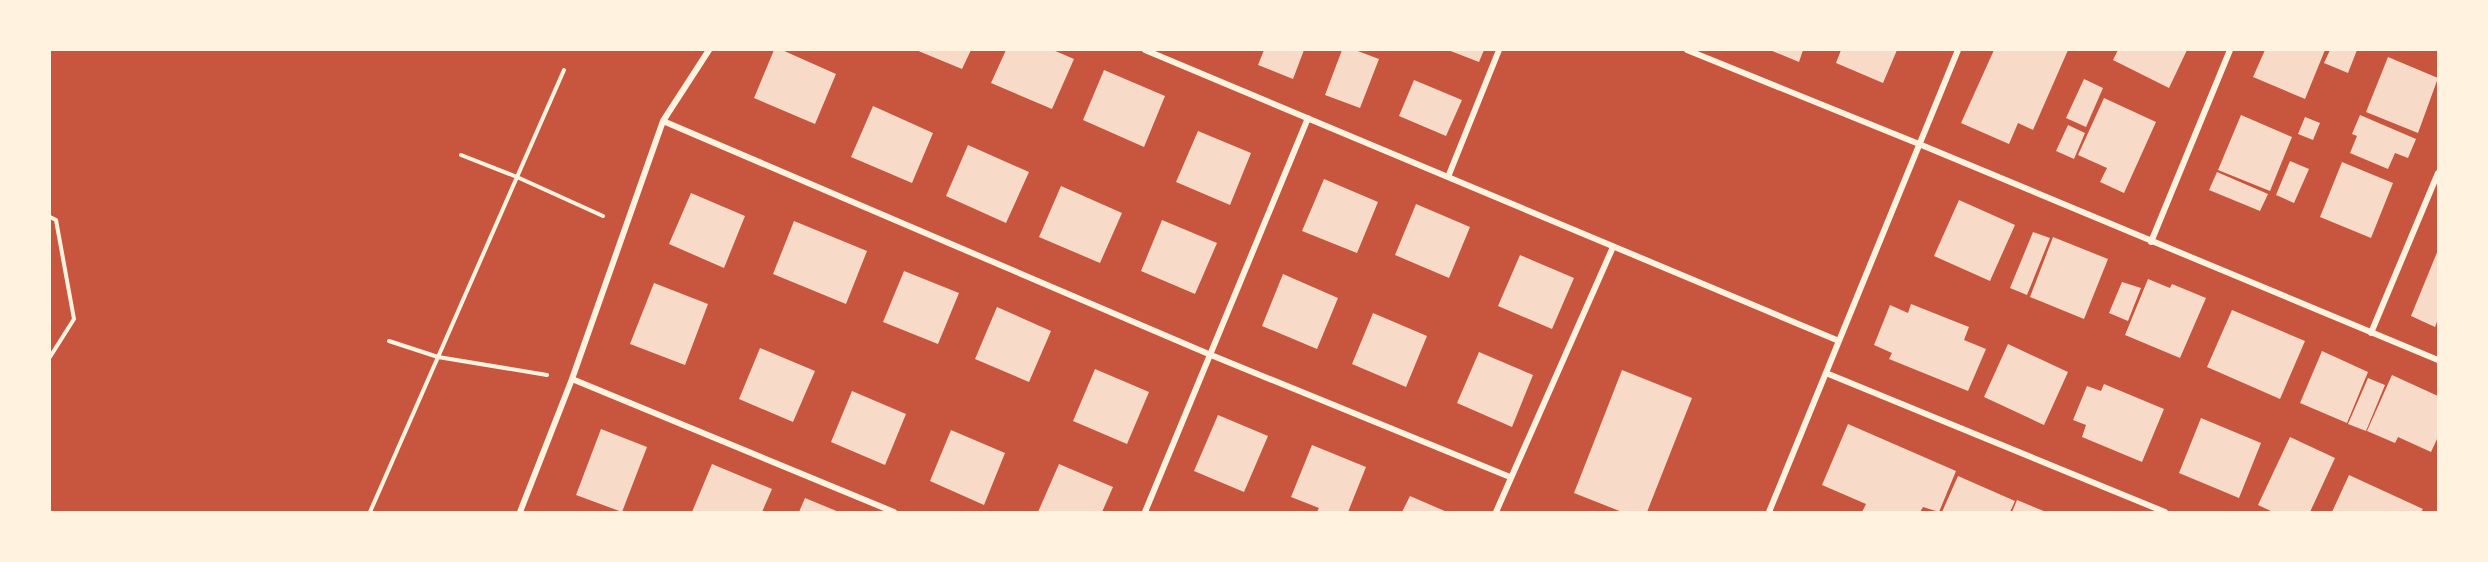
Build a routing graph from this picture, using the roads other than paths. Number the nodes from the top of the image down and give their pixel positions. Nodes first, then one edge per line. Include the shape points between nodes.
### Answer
1 (709, 50) edge
2 (1145, 50) edge
3 (1499, 50) edge
4 (1687, 50) edge
5 (1958, 50) edge
6 (2230, 50) edge
7 (1308, 118) junction
8 (663, 121) junction
9 (1920, 144) junction
10 (2439, 173) edge
11 (1448, 177) junction
12 (2151, 242) junction
13 (1613, 247) junction
14 (2371, 333) junction
15 (1839, 341) junction
16 (1211, 355) junction
17 (2439, 360) edge
18 (1826, 374) junction
19 (572, 379) junction
20 (1510, 477) junction
21 (520, 513) edge
22 (894, 513) edge
23 (1145, 513) edge
24 (1496, 513) edge
25 (1769, 513) edge
26 (2165, 513) edge

1 - 8 street
2 - 7 street
3 - 11 street
4 - 9 street
5 - 9 street
6 - 12 street
7 - 11 street
7 - 16 street
8 - 16 street
8 - 19 street
9 - 12 street
9 - 15 street
10 - 14 street
11 - 13 street
12 - 14 street
13 - 15 street
13 - 20 street
14 - 17 street
15 - 18 street
16 - 20 street
16 - 23 street
18 - 25 street
18 - 26 street
19 - 21 street
19 - 22 street
20 - 24 street

